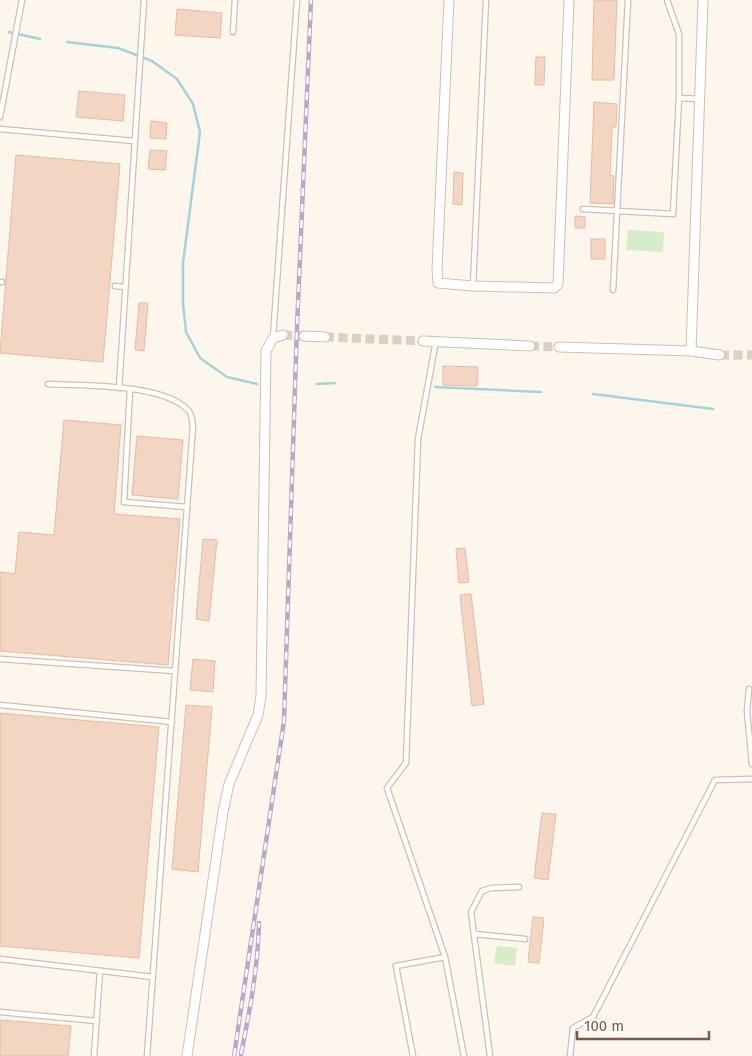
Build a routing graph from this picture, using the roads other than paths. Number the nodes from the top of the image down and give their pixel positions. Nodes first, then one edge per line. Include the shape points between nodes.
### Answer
1 (22, 0) edge
2 (144, 0) edge
3 (233, 0) edge
4 (297, 0) edge
5 (449, 0) edge
6 (486, 0) edge
7 (569, 0) edge
8 (628, 0) edge
9 (667, 0) edge
10 (703, 0) edge
11 (233, 32) dead end
12 (679, 98) junction
13 (699, 100) junction
14 (0, 117) edge
15 (0, 129) edge
16 (134, 141) junction
17 (583, 209) dead end
18 (617, 211) junction
19 (115, 286) dead end
20 (473, 286) junction
21 (125, 287) junction
22 (613, 290) dead end
23 (283, 335) tunnel mouth
24 (304, 336) tunnel mouth
25 (325, 337) tunnel mouth
26 (273, 338) junction
27 (423, 341) tunnel mouth
28 (436, 341) junction
29 (530, 346) tunnel mouth
30 (559, 347) tunnel mouth
31 (691, 351) junction
32 (720, 355) tunnel mouth
33 (48, 384) dead end
34 (119, 388) junction
35 (130, 389) junction
36 (187, 507) junction
37 (0, 659) edge
38 (175, 671) junction
39 (749, 689) dead end
40 (0, 705) edge
41 (172, 722) junction
42 (752, 764) edge
43 (752, 780) edge
44 (519, 887) dead end
45 (474, 934) junction
46 (525, 939) dead end
47 (445, 958) junction
48 (0, 959) edge
49 (100, 971) junction
50 (153, 977) junction
51 (0, 1012) edge
52 (96, 1021) junction
53 (94, 1056) edge
54 (147, 1056) edge
55 (186, 1056) edge
56 (413, 1056) edge
57 (464, 1056) edge
58 (490, 1056) edge
59 (570, 1056) edge

1 - 14 lane
2 - 16 lane
3 - 11 lane
4 - 26 lane
5 - 20 street via 438,283
6 - 20 lane
7 - 20 street via 558,284 554,288
8 - 18 lane
9 - 12 lane via 678,34
10 - 13 street
12 - 13 lane
12 - 18 lane via 672,214
13 - 31 street
15 - 16 lane
16 - 21 lane
17 - 18 lane
18 - 22 lane
19 - 21 lane
21 - 34 lane
23 - 26 street
24 - 25 street
26 - 55 street via 266,352 258,715 230,784 223,812
27 - 28 street
28 - 29 street
28 - 47 lane via 418,439 406,763 387,788
30 - 31 street
31 - 32 street
33 - 34 lane
34 - 35 lane
35 - 36 lane via 156,393 190,412 193,426
35 - 36 lane via 124,502
36 - 38 lane
37 - 38 lane
38 - 41 lane
39 - 42 lane via 747,711
40 - 41 lane
41 - 50 lane
43 - 59 lane via 714,780 593,1017 573,1028
44 - 45 lane via 482,891 472,912
45 - 46 lane
45 - 58 lane
47 - 56 lane via 396,966
47 - 57 lane
48 - 49 lane
49 - 50 lane
49 - 52 lane
50 - 54 lane
51 - 52 lane
52 - 53 lane

